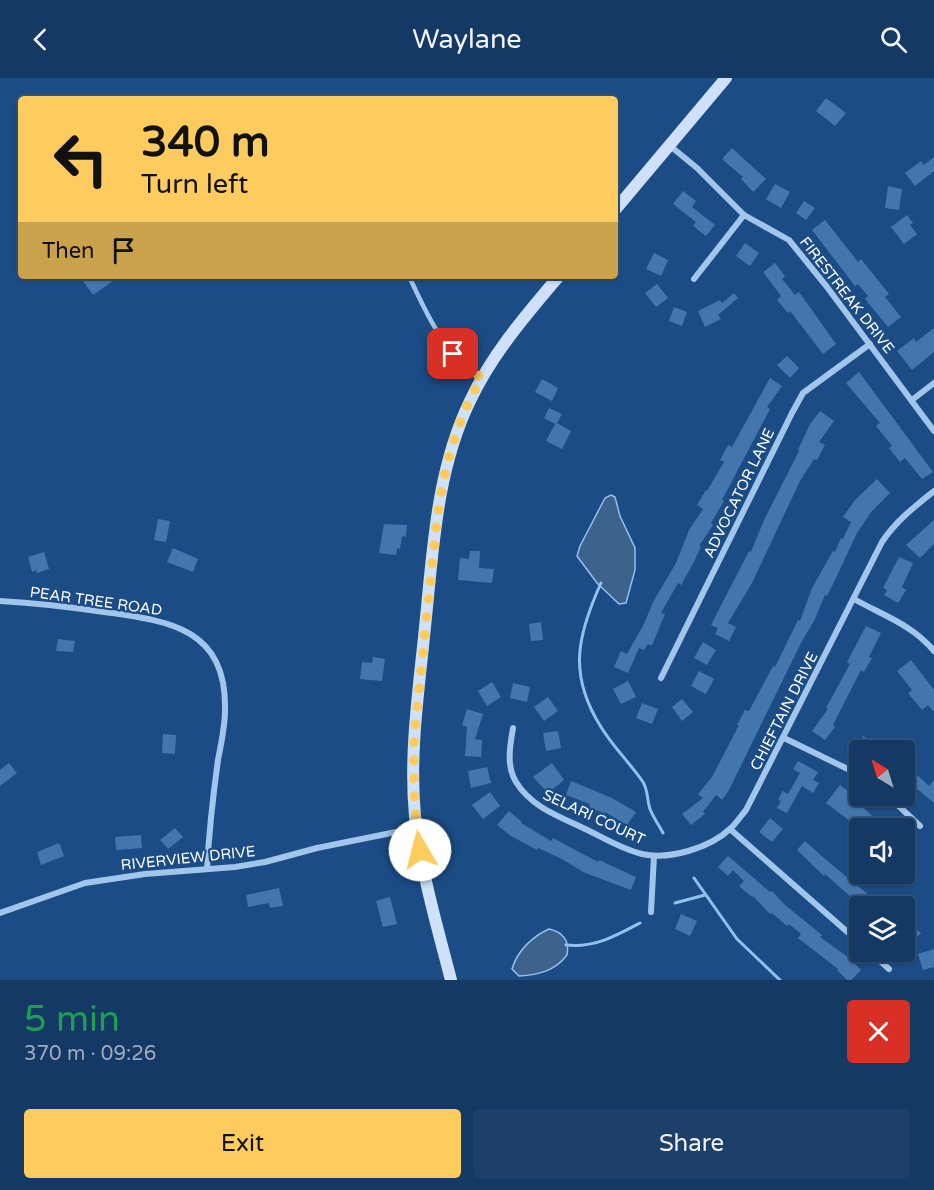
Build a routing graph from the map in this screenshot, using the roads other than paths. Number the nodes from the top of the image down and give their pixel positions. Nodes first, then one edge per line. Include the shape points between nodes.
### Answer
1 (726, 78) edge
2 (669, 145) junction
3 (618, 206) edge
4 (744, 215) junction
5 (411, 279) edge
6 (557, 279) edge
7 (694, 279) dead end
8 (870, 344) junction
9 (482, 378) junction
10 (934, 383) edge
11 (912, 400) junction
12 (934, 430) edge
13 (934, 491) edge
14 (854, 599) junction
15 (0, 601) edge
16 (934, 651) edge
17 (661, 678) dead end
18 (513, 729) dead end
19 (784, 738) junction
20 (849, 770) edge
21 (899, 806) edge
22 (920, 826) dead end
23 (416, 828) junction
24 (730, 829) junction
25 (654, 856) junction
26 (207, 869) junction
27 (651, 912) dead end
28 (0, 913) edge
29 (849, 933) edge
30 (881, 962) edge
31 (889, 969) dead end
32 (451, 980) edge

1 - 2 main road
2 - 3 main road
2 - 4 street, FIRESTREAK DRIVE
4 - 7 street
4 - 8 street, FIRESTREAK DRIVE via 789,240
5 - 9 lane via 442,340 469,370
6 - 9 main road via 507,339
8 - 11 street, FIRESTREAK DRIVE
8 - 17 street, ADVOCATOR LANE via 803,393
9 - 23 main road via 454,440 437,519 414,739
10 - 11 street
11 - 12 street, FIRESTREAK DRIVE
13 - 14 street, CHIEFTAIN DRIVE via 894,525
14 - 16 street via 907,626
14 - 19 street, CHIEFTAIN DRIVE
15 - 26 street, PEAR TREE ROAD via 162,621 194,636 212,655 223,681 225,714
18 - 25 street, SELARI COURT via 509,755 514,780 530,801 632,850
19 - 20 street
19 - 24 street, CHIEFTAIN DRIVE via 746,810
21 - 22 street
23 - 26 street, RIVERVIEW DRIVE via 266,862
23 - 32 main road
24 - 25 street, CHIEFTAIN DRIVE via 700,847
24 - 29 street
25 - 27 street
26 - 28 street, RIVERVIEW DRIVE via 86,883
30 - 31 street

